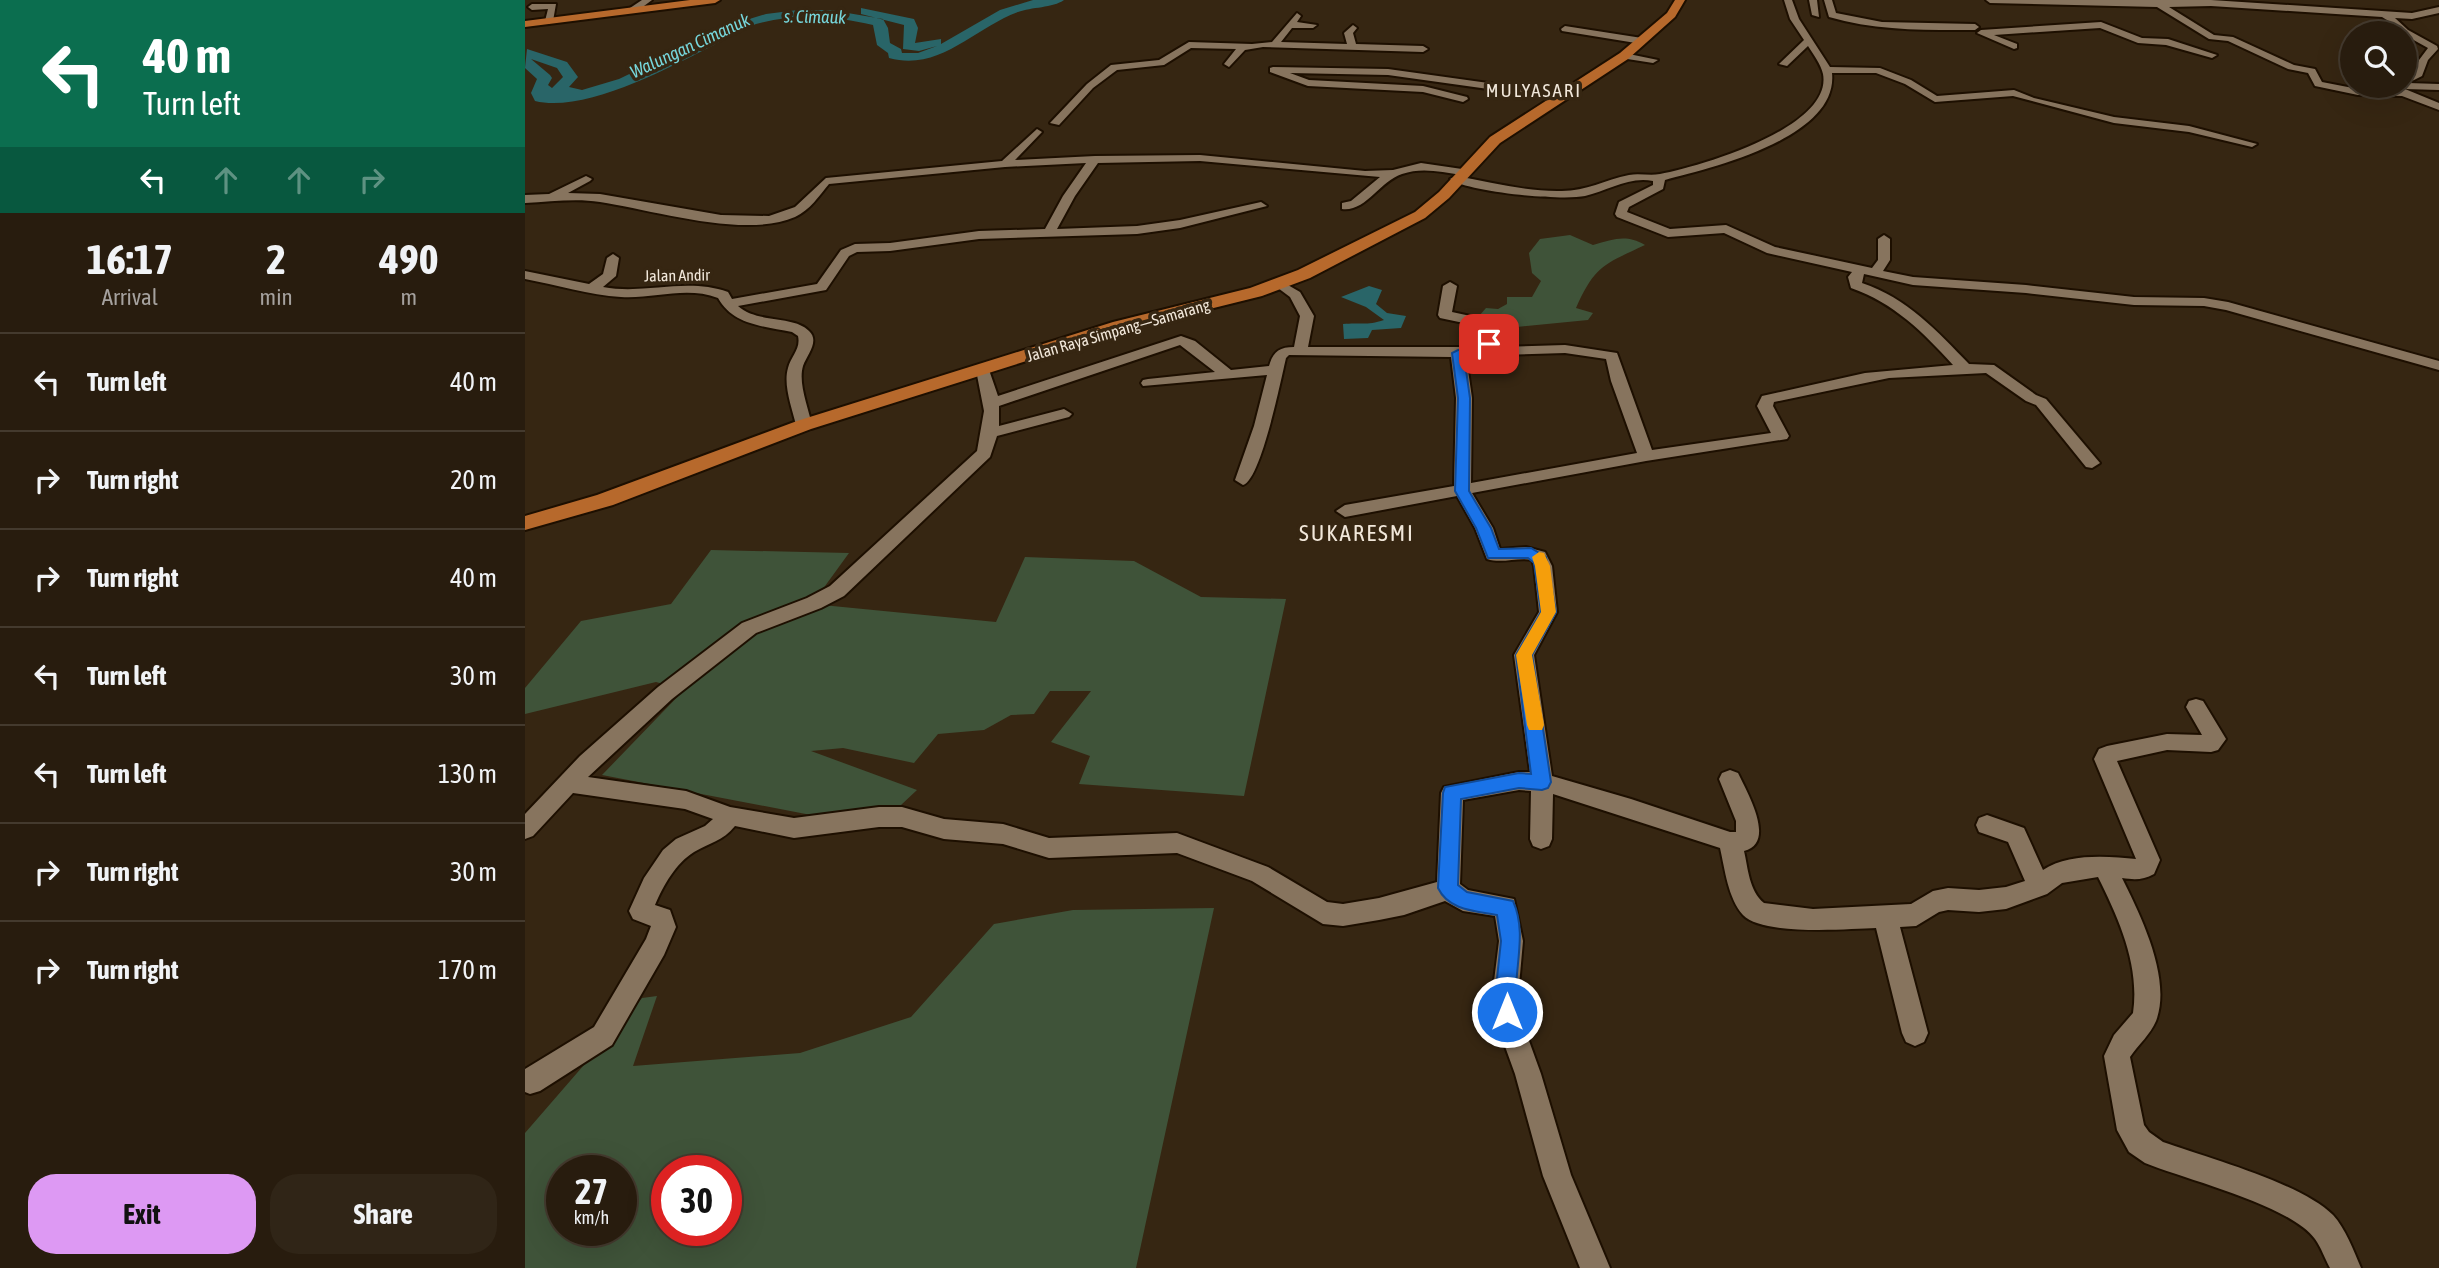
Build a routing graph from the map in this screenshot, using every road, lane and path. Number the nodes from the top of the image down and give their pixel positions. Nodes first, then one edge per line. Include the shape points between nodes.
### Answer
1 (648, 0) edge
2 (715, 0) edge
3 (1680, 0) edge
4 (1788, 0) edge
5 (1812, 0) edge
6 (1828, 0) edge
7 (1990, 0) edge
8 (2044, 1) edge
9 (2159, 4) junction
10 (532, 8) dead end
11 (633, 10) junction
12 (2439, 10) edge
13 (2060, 12) dead end
14 (2383, 14) junction
15 (1816, 15) dead end
16 (1297, 16) dead end
17 (2070, 19) dead end
18 (549, 21) junction
19 (2394, 21) edge
20 (525, 24) edge
21 (1291, 24) junction
22 (1313, 25) dead end
23 (2079, 26) junction
24 (1975, 27) dead end
25 (1565, 29) dead end
26 (2204, 33) junction
27 (2179, 34) dead end
28 (2192, 34) dead end
29 (2132, 37) junction
30 (2417, 38) edge
31 (1281, 41) junction
32 (1642, 41) junction
33 (1808, 41) junction
34 (2014, 46) dead end
35 (1242, 47) junction
36 (2212, 55) dead end
37 (1275, 56) junction
38 (1624, 56) junction
39 (1654, 59) dead end
40 (1787, 62) joint
41 (1229, 64) dead end
42 (1393, 66) junction
43 (1824, 67) junction
44 (1273, 70) junction
45 (1362, 71) junction
46 (1381, 72) junction
47 (1419, 75) junction
48 (2417, 75) edge
49 (1438, 79) junction
50 (1303, 82) junction
51 (2439, 87) edge
52 (2340, 88) edge
53 (2417, 88) edge
54 (1423, 89) junction
55 (1284, 90) dead end
56 (1559, 96) junction
57 (2417, 96) edge
58 (1463, 99) dead end
59 (2439, 107) edge
60 (1055, 122) dead end
61 (1037, 132) dead end
62 (2252, 144) dead end
63 (1095, 159) junction
64 (1005, 164) junction
65 (1393, 173) junction
66 (1459, 176) junction
67 (1657, 178) junction
68 (586, 179) dead end
69 (525, 199) edge
70 (550, 199) junction
71 (1261, 206) dead end
72 (1346, 206) dead end
73 (1050, 231) junction
74 (1884, 239) dead end
75 (613, 258) dead end
76 (1867, 272) junction
77 (525, 275) edge
78 (1281, 285) junction
79 (1450, 286) dead end
80 (594, 287) junction
81 (727, 304) junction
82 (1300, 350) junction
83 (1490, 351) junction
84 (1458, 353) junction
85 (2439, 366) edge
86 (1965, 369) junction
87 (983, 370) junction
88 (1275, 370) junction
89 (1226, 373) junction
90 (1148, 383) dead end
91 (992, 403) junction
92 (1064, 414) dead end
93 (804, 425) junction
94 (991, 433) junction
95 (1646, 456) junction
96 (2092, 463) dead end
97 (1243, 480) dead end
98 (1462, 491) junction
99 (1345, 511) dead end
100 (525, 523) edge
101 (2196, 707) dead end
102 (1730, 779) dead end
103 (1542, 782) junction
104 (568, 783) junction
105 (730, 816) junction
106 (1987, 825) dead end
107 (525, 829) edge
108 (1541, 839) dead end
109 (1730, 842) junction
110 (2104, 866) junction
111 (2039, 887) junction
112 (1448, 888) junction
113 (1885, 917) junction
114 (1915, 1033) dead end
115 (530, 1081) dead end
116 (1595, 1268) edge
117 (2346, 1268) edge

1 - 11 street
2 - 11 main road
3 - 32 main road, Jalan Raya Simpang—Samarang via 1671,15
4 - 33 street via 1790,13
5 - 15 street
6 - 24 street via 1832,15 1843,18
7 - 8 street
8 - 9 street
8 - 13 street
9 - 14 street
9 - 26 street
10 - 18 street via 553,6
11 - 18 main road
12 - 14 street via 2421,16
14 - 19 street
16 - 21 street
17 - 23 street
18 - 20 main road
21 - 22 street
21 - 31 street
23 - 29 street via 2101,25
23 - 34 street via 1981,33
25 - 32 street
26 - 28 street
26 - 52 street via 2312,71 2318,84
27 - 29 street
29 - 36 street
30 - 48 street via 2432,46
31 - 35 street
31 - 37 street
31 - 42 street via 1352,37 1428,48
32 - 38 main road, Jalan Raya Simpang—Samarang
33 - 40 street
33 - 43 street
35 - 41 street
35 - 60 street via 1189,45 1161,63 1114,67
37 - 44 street via 1267,66
37 - 45 street via 1365,59
38 - 39 street
38 - 56 main road, Jalan Raya Simpang—Samarang
40 - 43 street
42 - 46 street
42 - 47 street
43 - 62 street via 1881,71 1939,100 2014,93 2114,120 2189,129
43 - 67 street via 1828,72 1823,97 1793,129
44 - 45 street
44 - 50 street
45 - 46 street
46 - 47 street
47 - 49 street
49 - 54 street
49 - 56 street
50 - 54 street
50 - 55 street
51 - 53 street
54 - 58 street
56 - 66 main road, Jalan Raya Simpang—Samarang via 1495,140
57 - 59 street
61 - 64 street
63 - 64 street
63 - 65 street via 1200,158
63 - 73 street
64 - 70 street via 826,181 797,212 774,220 684,214 599,198
65 - 66 street via 1421,166
65 - 72 street via 1355,204
66 - 67 street via 1565,195 1641,176
66 - 78 main road, Jalan Raya Simpang—Samarang via 1412,221
67 - 76 street via 1659,187 1623,205 1621,214 1668,233 1726,229 1771,250
68 - 70 street
69 - 70 street
71 - 73 street via 1152,229
73 - 81 street via 855,247 845,253 821,287
74 - 76 street via 1884,260
75 - 80 street via 609,276
76 - 85 street via 1945,284 2134,301 2204,302
76 - 86 street via 1855,277 1856,285 1877,292 1923,324
77 - 80 street, Jalan Andir
78 - 82 street via 1294,295 1307,316
78 - 87 main road, Jalan Raya Simpang—Samarang via 1130,323
79 - 83 street via 1445,314 1484,323
80 - 81 street, Jalan Andir via 631,293 704,289 723,295
81 - 93 street, Jalan Andir via 737,315 805,334 807,342 795,368
82 - 84 street
82 - 88 street via 1280,353
83 - 84 street
83 - 95 street via 1573,350 1613,357
84 - 98 street via 1464,398
86 - 95 street via 1909,370 1767,399 1765,406 1781,436
86 - 96 street via 1989,368 2041,402
87 - 91 street
87 - 93 main road, Jalan Raya Simpang—Samarang
88 - 89 street
88 - 97 street
89 - 90 street
89 - 91 street via 1181,340
91 - 94 street
92 - 94 street
93 - 100 main road, Jalan Raya Simpang—Samarang via 605,500
94 - 104 street via 984,453 853,579 814,603 742,633 665,693
95 - 98 street
98 - 99 street
98 - 103 street via 1484,528 1493,555 1531,553 1541,561 1548,612 1524,655
101 - 110 street via 2215,739 2211,744 2167,742 2107,755 2148,860 2140,870
102 - 109 street via 1747,821 1748,838
103 - 108 street
103 - 109 street
103 - 112 street via 1519,780 1452,793
104 - 105 street via 686,800
104 - 107 street
105 - 112 street via 794,828 902,817 1049,848 1177,843 1260,874 1323,913 1343,915 1404,904
105 - 115 street via 712,836 677,850 651,888 641,911 661,918 664,927 607,1030
106 - 111 street via 2016,835
109 - 113 street via 1740,886 1759,913 1813,920
110 - 111 street via 2057,874
110 - 117 street via 2129,917 2144,976 2146,1011 2117,1056 2131,1130 2155,1153 2310,1214 2325,1228
111 - 113 street via 2006,898 1933,902 1916,915
112 - 116 street via 1463,900 1506,907 1511,941 1506,997 1511,1027 1557,1176
113 - 114 street

